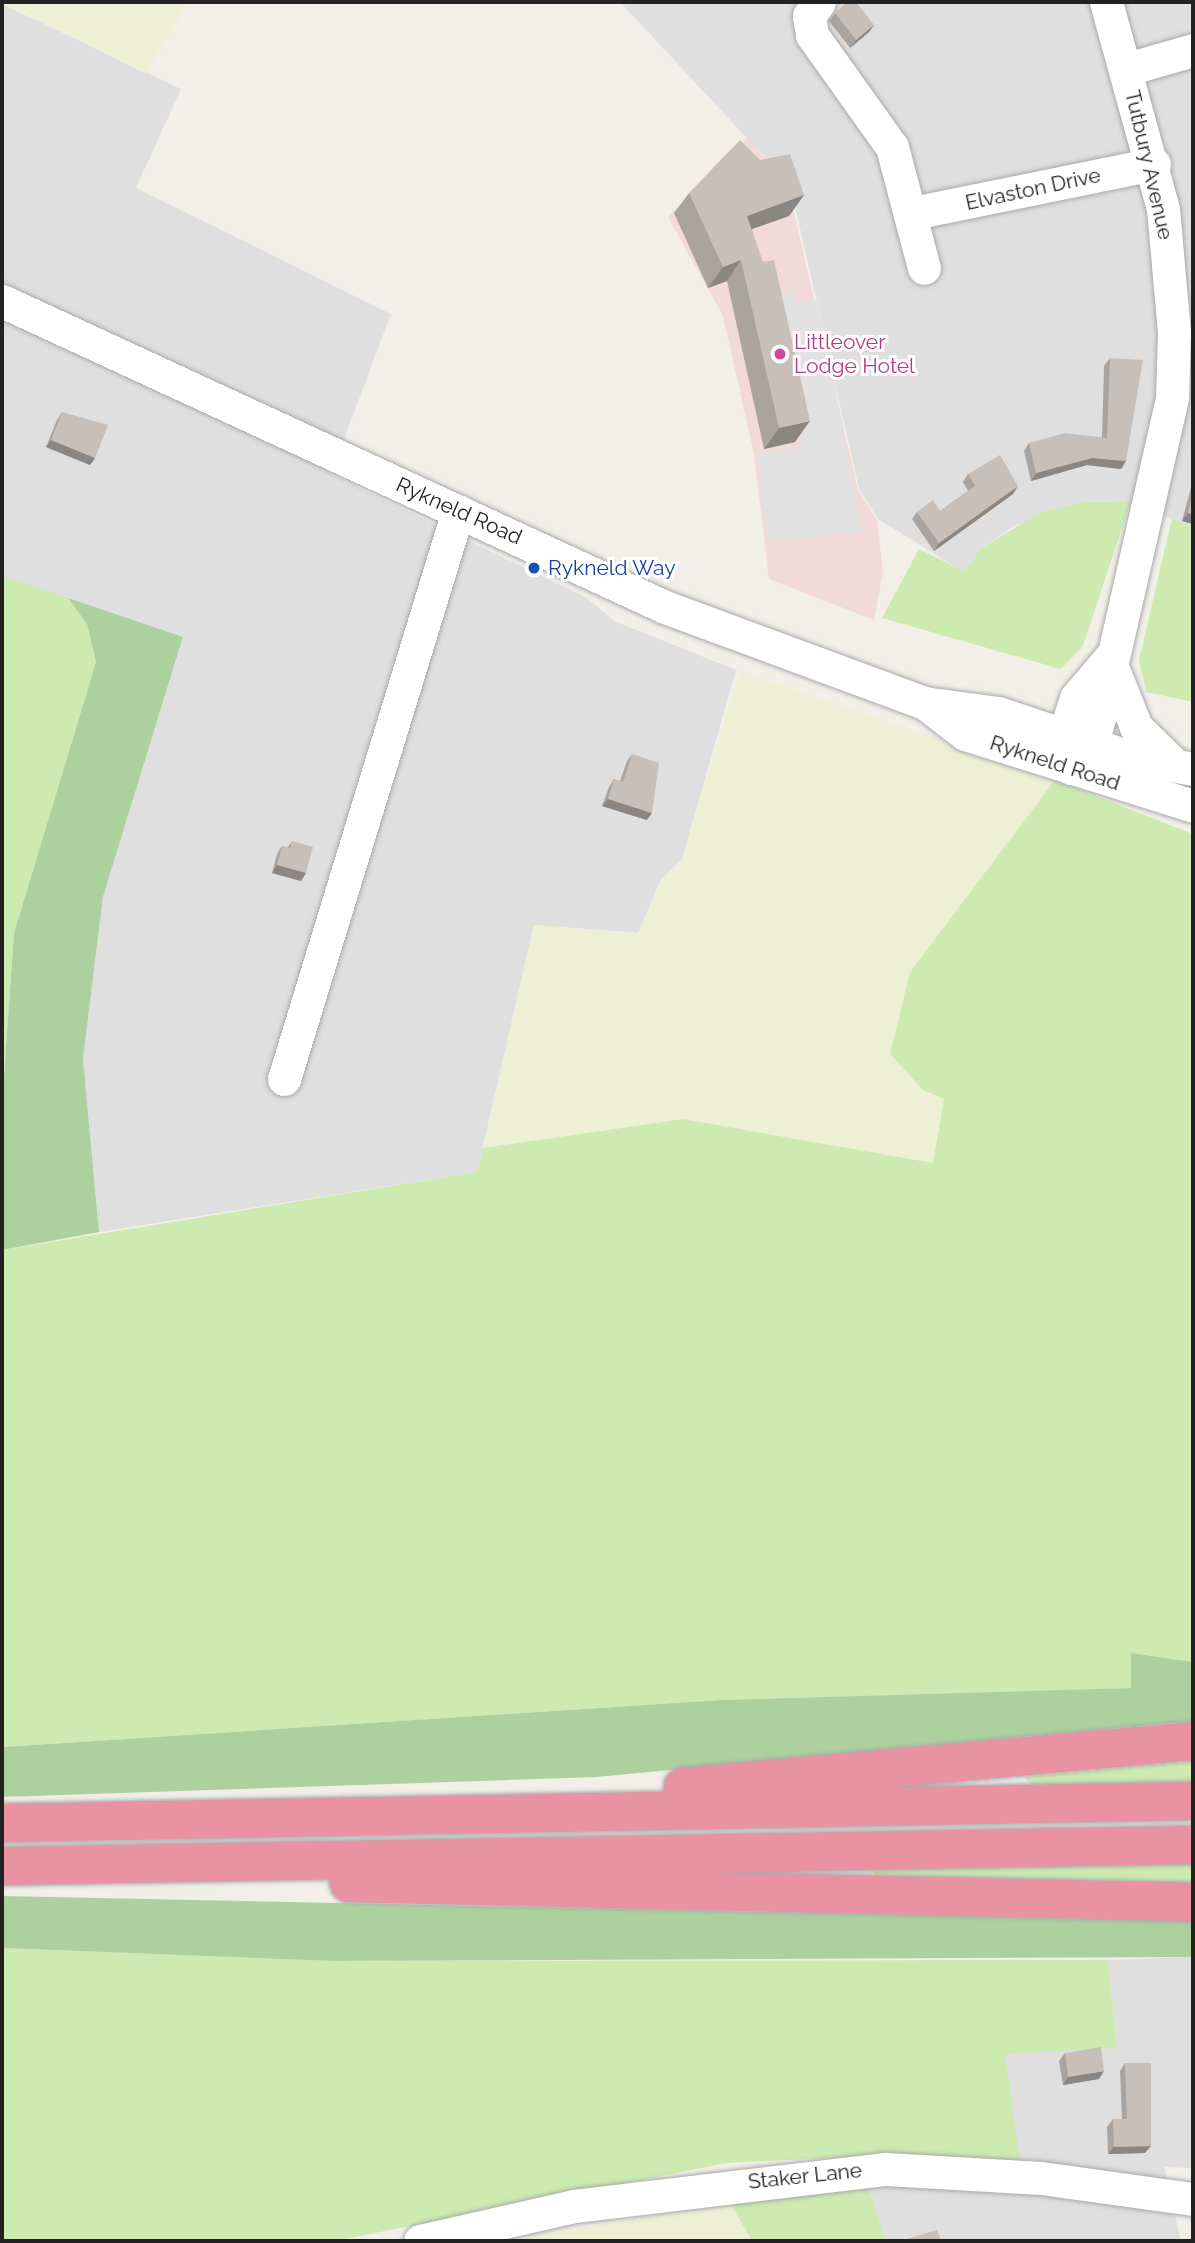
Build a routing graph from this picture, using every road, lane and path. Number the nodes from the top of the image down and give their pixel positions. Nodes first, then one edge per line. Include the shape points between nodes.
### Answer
1 (819, 2) edge
2 (1106, 2) edge
3 (1193, 50) edge
4 (1127, 69) junction
5 (1154, 164) junction
6 (912, 214) junction
7 (924, 268) dead end
8 (1182, 269) edge
9 (2, 301) edge
10 (458, 511) junction
11 (1109, 659) junction
12 (1076, 749) junction
13 (1184, 767) edge
14 (1193, 806) edge
15 (284, 1079) dead end
16 (1193, 1741) edge
17 (1193, 1801) edge
18 (477, 1814) junction
19 (2, 1823) edge
20 (1193, 1845) edge
21 (64, 1864) junction
22 (2, 1866) edge
23 (1193, 1902) edge
24 (1193, 2199) edge
25 (420, 2241) edge

1 - 6 street via 809,16 812,34 892,147
2 - 4 street, Tutbury Avenue
3 - 4 street
4 - 5 street, Tutbury Avenue
5 - 6 street, Elvaston Drive
5 - 8 street, Tutbury Avenue
6 - 7 street
8 - 11 street, Tutbury Avenue via 1166,446
9 - 10 street, Rykneld Road
10 - 12 street, Rykneld Road via 666,607 924,703 998,713
10 - 15 street
11 - 12 street, Tutbury Avenue via 1076,698
11 - 13 street via 1136,727
12 - 13 street, Rykneld Road
12 - 14 street, Rykneld Road
16 - 18 highway via 676,1787
17 - 18 highway
18 - 19 highway
20 - 21 highway
21 - 22 highway
21 - 23 highway via 226,1881
24 - 25 street, Staker Lane via 1028,2176 886,2169 575,2206

